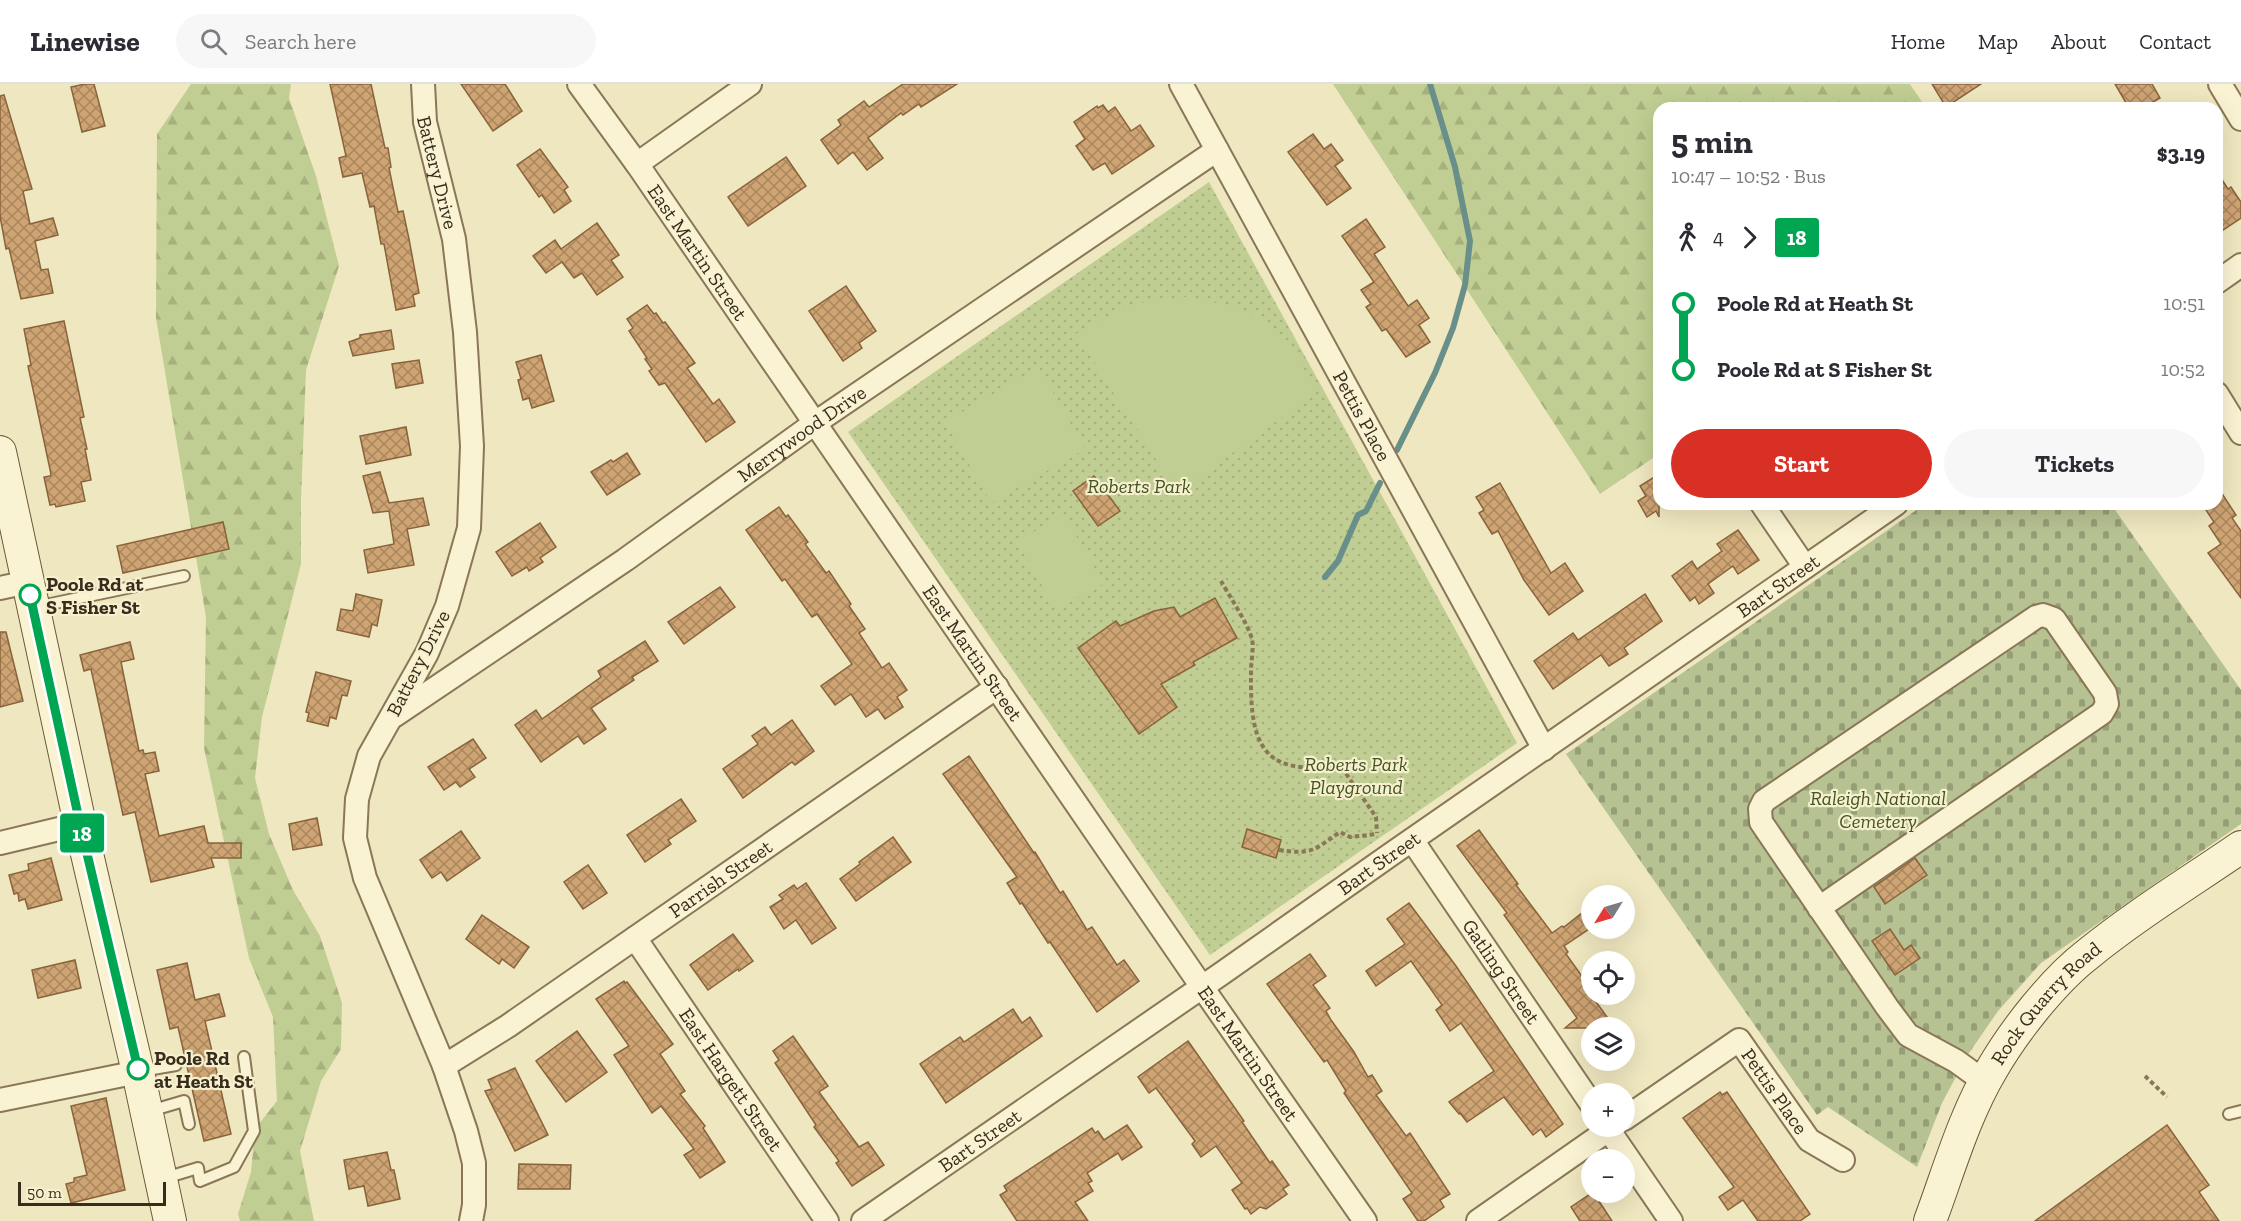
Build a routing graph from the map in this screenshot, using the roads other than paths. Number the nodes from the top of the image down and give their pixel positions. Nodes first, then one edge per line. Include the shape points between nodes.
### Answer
1 (423, 84) edge
2 (579, 84) edge
3 (750, 84) edge
4 (1181, 84) edge
5 (2220, 84) edge
6 (2241, 119) edge
7 (1217, 150) junction
8 (637, 164) junction
9 (2241, 265) edge
10 (2223, 278) edge
11 (2223, 404) edge
12 (815, 423) junction
13 (2241, 433) edge
14 (0, 452) edge
15 (1766, 510) edge
16 (1887, 510) edge
17 (1804, 567) junction
18 (184, 576) dead end
19 (20, 593) edge
20 (997, 687) junction
21 (390, 719) junction
22 (1544, 749) junction
23 (80, 824) junction
24 (1412, 840) junction
25 (0, 843) edge
26 (2241, 847) edge
27 (1819, 908) junction
28 (635, 938) junction
29 (1202, 987) junction
30 (244, 1057) dead end
31 (176, 1065) dead end
32 (444, 1066) junction
33 (138, 1072) junction
34 (1985, 1082) junction
35 (1581, 1088) edge
36 (0, 1100) edge
37 (1635, 1111) edge
38 (2241, 1111) edge
39 (147, 1112) junction
40 (2229, 1114) dead end
41 (189, 1124) dead end
42 (1597, 1137) edge
43 (1620, 1137) edge
44 (1843, 1160) dead end
45 (161, 1179) junction
46 (170, 1221) edge
47 (471, 1221) edge
48 (827, 1221) edge
49 (863, 1221) edge
50 (1365, 1221) edge
51 (1478, 1221) edge
52 (1671, 1221) edge
53 (1930, 1221) edge

1 - 21 street, Battery Drive via 425,122 454,239 465,332 472,446 468,528 447,606 427,653
2 - 8 street, East Martin Street
3 - 8 street
4 - 7 street, Pettis Place
5 - 6 street
7 - 12 street, Merrywood Drive
7 - 22 street, Pettis Place
8 - 12 street, East Martin Street
9 - 10 street
11 - 13 street
12 - 20 street, East Martin Street
12 - 21 street, Merrywood Drive via 625,560
14 - 19 main road
15 - 17 street
16 - 17 street, Bart Street
17 - 22 street, Bart Street
18 - 19 lane
19 - 23 main road
20 - 28 street, Parrish Street
20 - 29 street, East Martin Street
21 - 32 street, Battery Drive via 369,756 357,800 355,838 365,878
22 - 24 street, Bart Street
23 - 25 street
23 - 33 main road
24 - 29 street, Bart Street
24 - 35 street, Gatling Street
26 - 34 main road, Rock Quarry Road via 2086,955 2017,1031
27 - 27 street via 1761,822 1764,801 2036,616 2054,619 2105,693 2107,704 2102,713
27 - 34 street via 1908,1035
28 - 32 street, Parrish Street
28 - 48 street, East Hargett Street
29 - 49 street, Bart Street
29 - 50 street, East Martin Street
30 - 45 lane via 254,1131 234,1167 200,1181 198,1168
31 - 33 lane
32 - 47 street, Battery Drive via 474,1163
33 - 36 street
33 - 39 main road
34 - 53 main road, Rock Quarry Road
37 - 44 street, Pettis Place via 1739,1040 1809,1140
38 - 40 lane
39 - 41 lane via 184,1101
39 - 45 main road
42 - 51 street
43 - 52 street
45 - 46 main road

